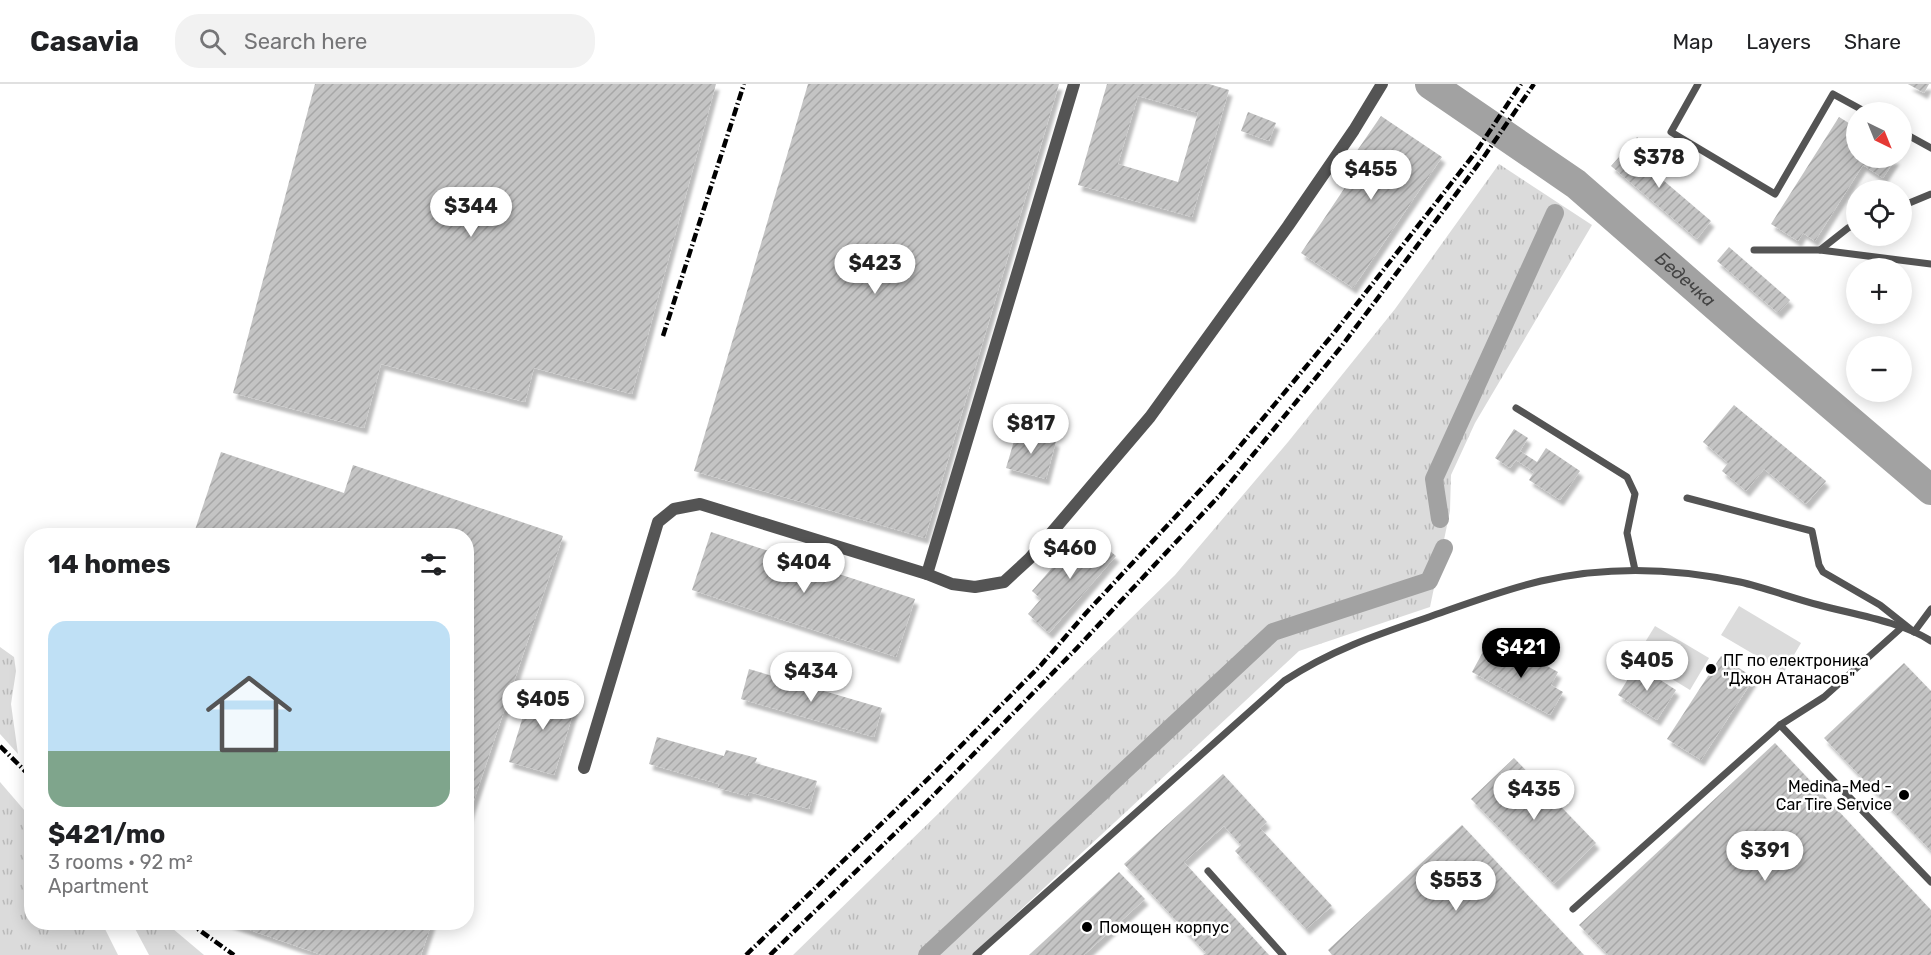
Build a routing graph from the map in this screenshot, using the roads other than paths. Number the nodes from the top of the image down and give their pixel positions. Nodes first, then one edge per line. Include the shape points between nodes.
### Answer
1 (1074, 84) edge
2 (1382, 84) edge
3 (1698, 84) edge
4 (1848, 102) edge
5 (1912, 138) edge
6 (1931, 148) edge
7 (1931, 194) edge
8 (1912, 202) edge
9 (1846, 230) edge
10 (1754, 250) dead end
11 (1820, 250) junction
12 (1931, 264) edge
13 (1516, 408) dead end
14 (1688, 498) dead end
15 (1635, 570) junction
16 (927, 574) junction
17 (1931, 609) edge
18 (1901, 628) junction
19 (1914, 632) junction
20 (1931, 640) edge
21 (1780, 725) junction
22 (584, 768) dead end
23 (1208, 871) dead end
24 (1931, 882) edge
25 (1573, 909) dead end
26 (976, 955) edge
27 (1283, 955) edge

1 - 16 street
2 - 16 street via 1288,226 1163,399 1030,558 1004,582 975,587 952,584
3 - 4 lane via 1671,132 1775,194 1833,94
5 - 6 lane
7 - 8 lane
9 - 11 lane
10 - 11 lane
11 - 12 lane
13 - 15 lane via 1627,477 1635,494 1627,533
14 - 19 lane via 1812,531 1823,572 1886,609
15 - 18 lane via 1740,582
15 - 26 lane via 1560,577 1506,590 1346,646 1308,665 1284,681
16 - 22 street via 700,504 674,509 658,522
17 - 19 lane
18 - 19 lane
18 - 21 lane via 1824,697
19 - 20 lane
21 - 24 lane
21 - 25 lane
23 - 27 lane

